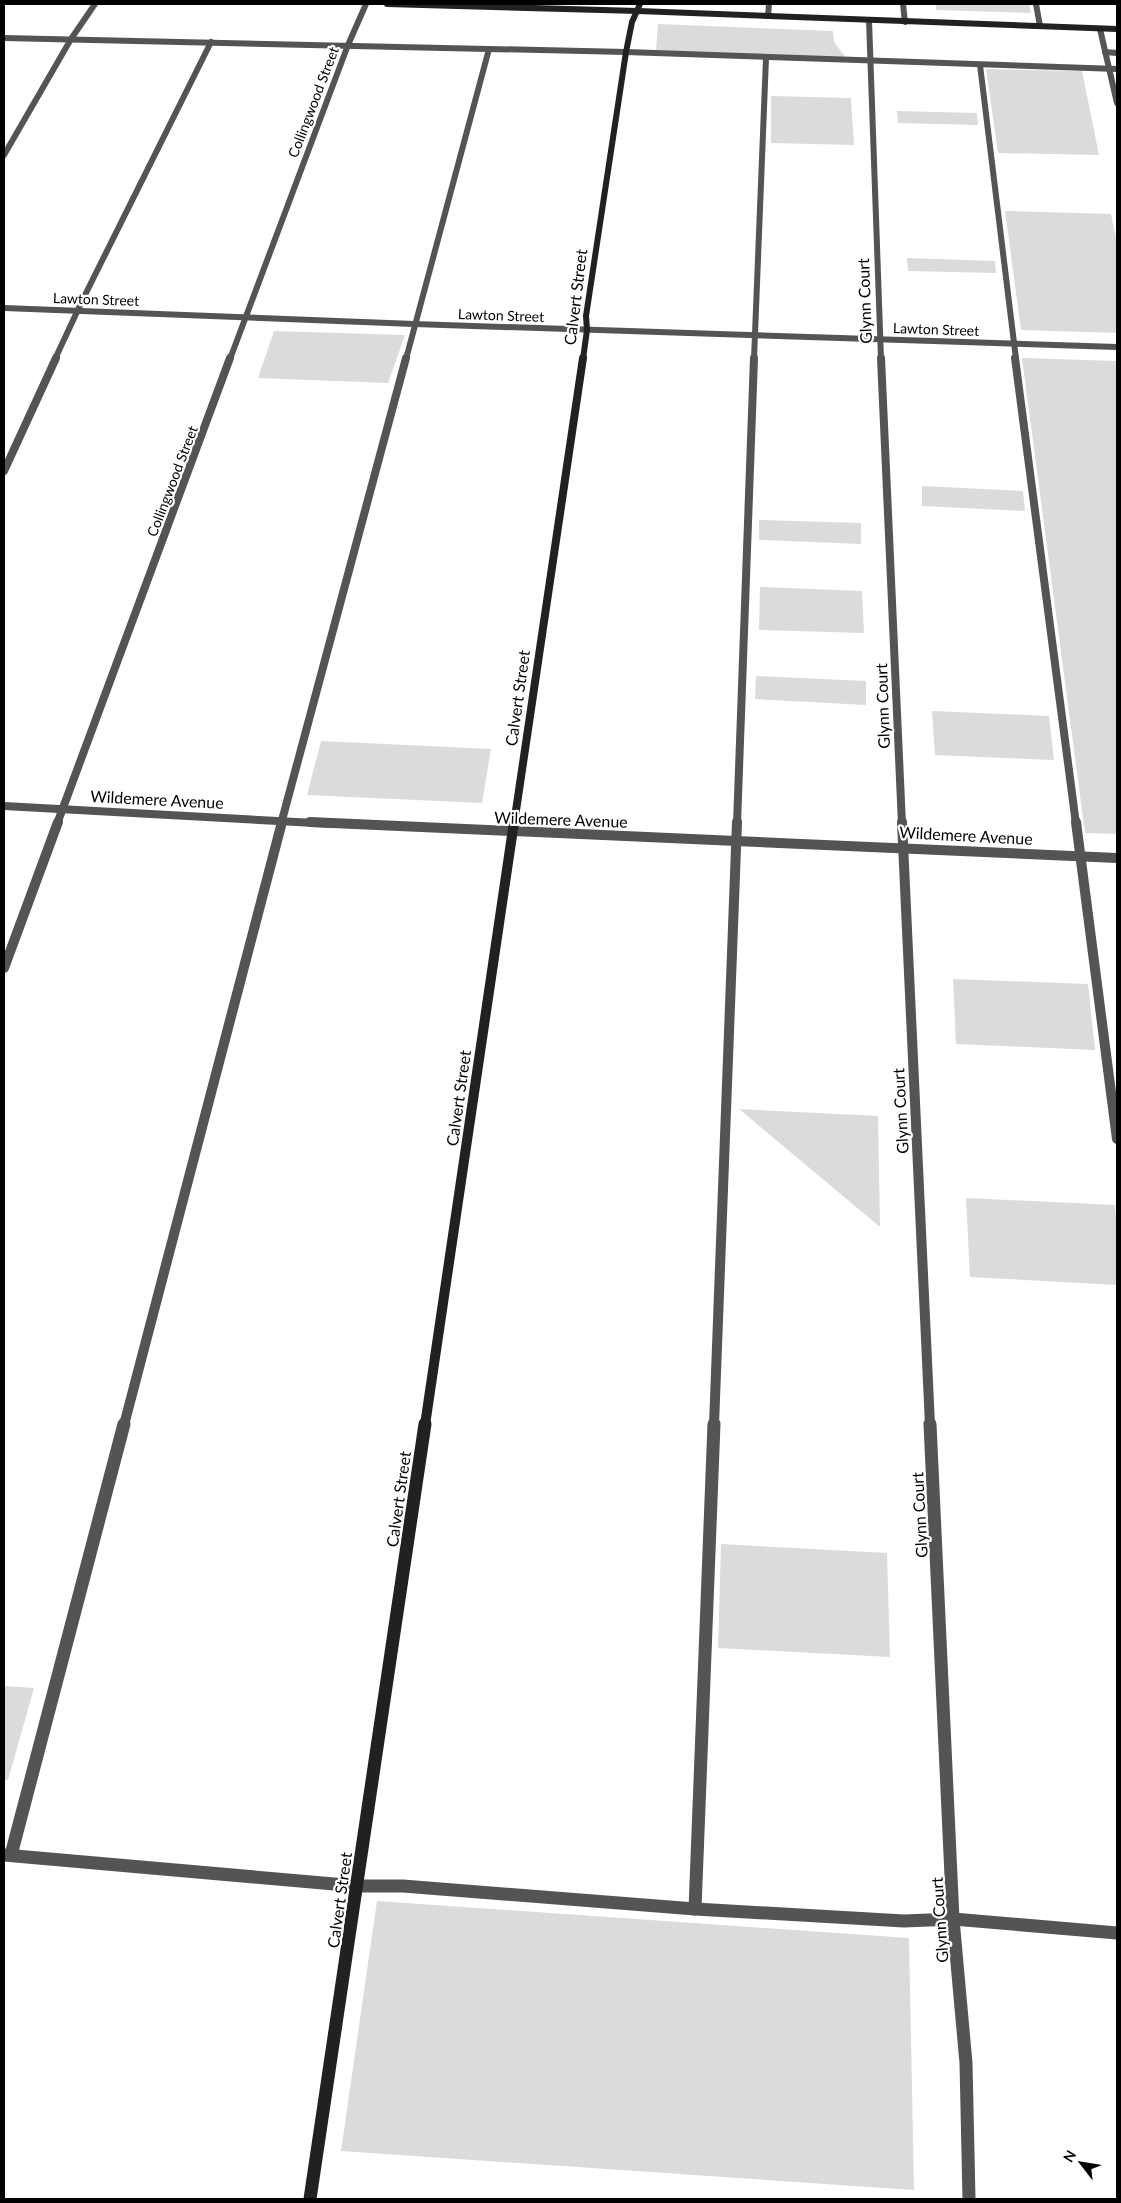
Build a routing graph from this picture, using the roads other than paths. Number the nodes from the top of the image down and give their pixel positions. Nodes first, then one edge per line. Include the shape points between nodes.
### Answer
1 (95, 4) edge
2 (366, 4) edge
3 (387, 4) edge
4 (769, 4) edge
5 (903, 4) edge
6 (1036, 4) edge
7 (639, 7) edge
8 (768, 16) junction
9 (869, 20) junction
10 (905, 22) junction
11 (1040, 26) junction
12 (1100, 29) junction
13 (1117, 29) edge
14 (4, 38) edge
15 (71, 39) junction
16 (211, 42) junction
17 (348, 45) junction
18 (490, 48) junction
19 (626, 52) junction
20 (1105, 52) junction
21 (1117, 53) edge
22 (766, 58) junction
23 (871, 62) junction
24 (980, 65) junction
25 (1110, 70) junction
26 (1117, 70) edge
27 (1117, 103) edge
28 (4, 155) edge
29 (4, 308) edge
30 (78, 311) junction
31 (246, 317) junction
32 (414, 324) junction
33 (587, 330) junction
34 (755, 335) junction
35 (881, 339) junction
36 (1014, 344) junction
37 (1117, 347) edge
38 (4, 471) edge
39 (4, 806) edge
40 (62, 809) junction
41 (282, 821) junction
42 (512, 832) junction
43 (737, 842) junction
44 (903, 847) junction
45 (1080, 856) junction
46 (1117, 858) edge
47 (4, 968) edge
48 (1117, 1139) edge
49 (8, 1855) edge
50 (357, 1886) junction
51 (695, 1909) junction
52 (953, 1919) junction
53 (1117, 1933) edge
54 (310, 2199) edge
55 (970, 2199) edge

1 - 15 street
2 - 17 street, Collingwood Street
3 - 7 street
4 - 8 street
5 - 10 street
6 - 11 street
7 - 8 street
7 - 19 street, Calvert Street via 632,22
8 - 9 street
9 - 10 street
9 - 23 street, Glynn Court
10 - 11 street
11 - 12 street
12 - 13 street
12 - 20 street
14 - 15 street
15 - 16 street
15 - 28 street
16 - 17 street
16 - 30 street
17 - 18 street
17 - 31 street, Collingwood Street
18 - 19 street
18 - 32 street
19 - 22 street
19 - 33 street, Calvert Street via 586,316
20 - 21 street
20 - 25 street
22 - 23 street
22 - 34 street
23 - 24 street
23 - 35 street, Glynn Court
24 - 25 street
24 - 36 street
25 - 26 street
25 - 27 street
29 - 30 street, Lawton Street
30 - 31 street, Lawton Street
30 - 38 street
31 - 32 street, Lawton Street
31 - 40 street, Collingwood Street
32 - 33 street, Lawton Street
32 - 41 street
33 - 34 street, Lawton Street
33 - 42 street, Calvert Street
34 - 35 street, Lawton Street
34 - 43 street
35 - 36 street, Lawton Street
35 - 44 street, Glynn Court
36 - 37 street, Lawton Street
36 - 45 street
39 - 40 street, Wildemere Avenue
40 - 41 street, Wildemere Avenue
40 - 47 street, Collingwood Street
41 - 42 street, Wildemere Avenue
41 - 49 street
42 - 43 street, Wildemere Avenue
42 - 50 street, Calvert Street
43 - 44 street, Wildemere Avenue
43 - 51 street
44 - 45 street, Wildemere Avenue
44 - 52 street, Glynn Court
45 - 46 street, Wildemere Avenue
45 - 48 street
49 - 50 street
50 - 51 street via 404,1886
50 - 54 street, Calvert Street
51 - 52 street via 904,1921
52 - 53 street
52 - 55 street, Glynn Court via 966,2063

